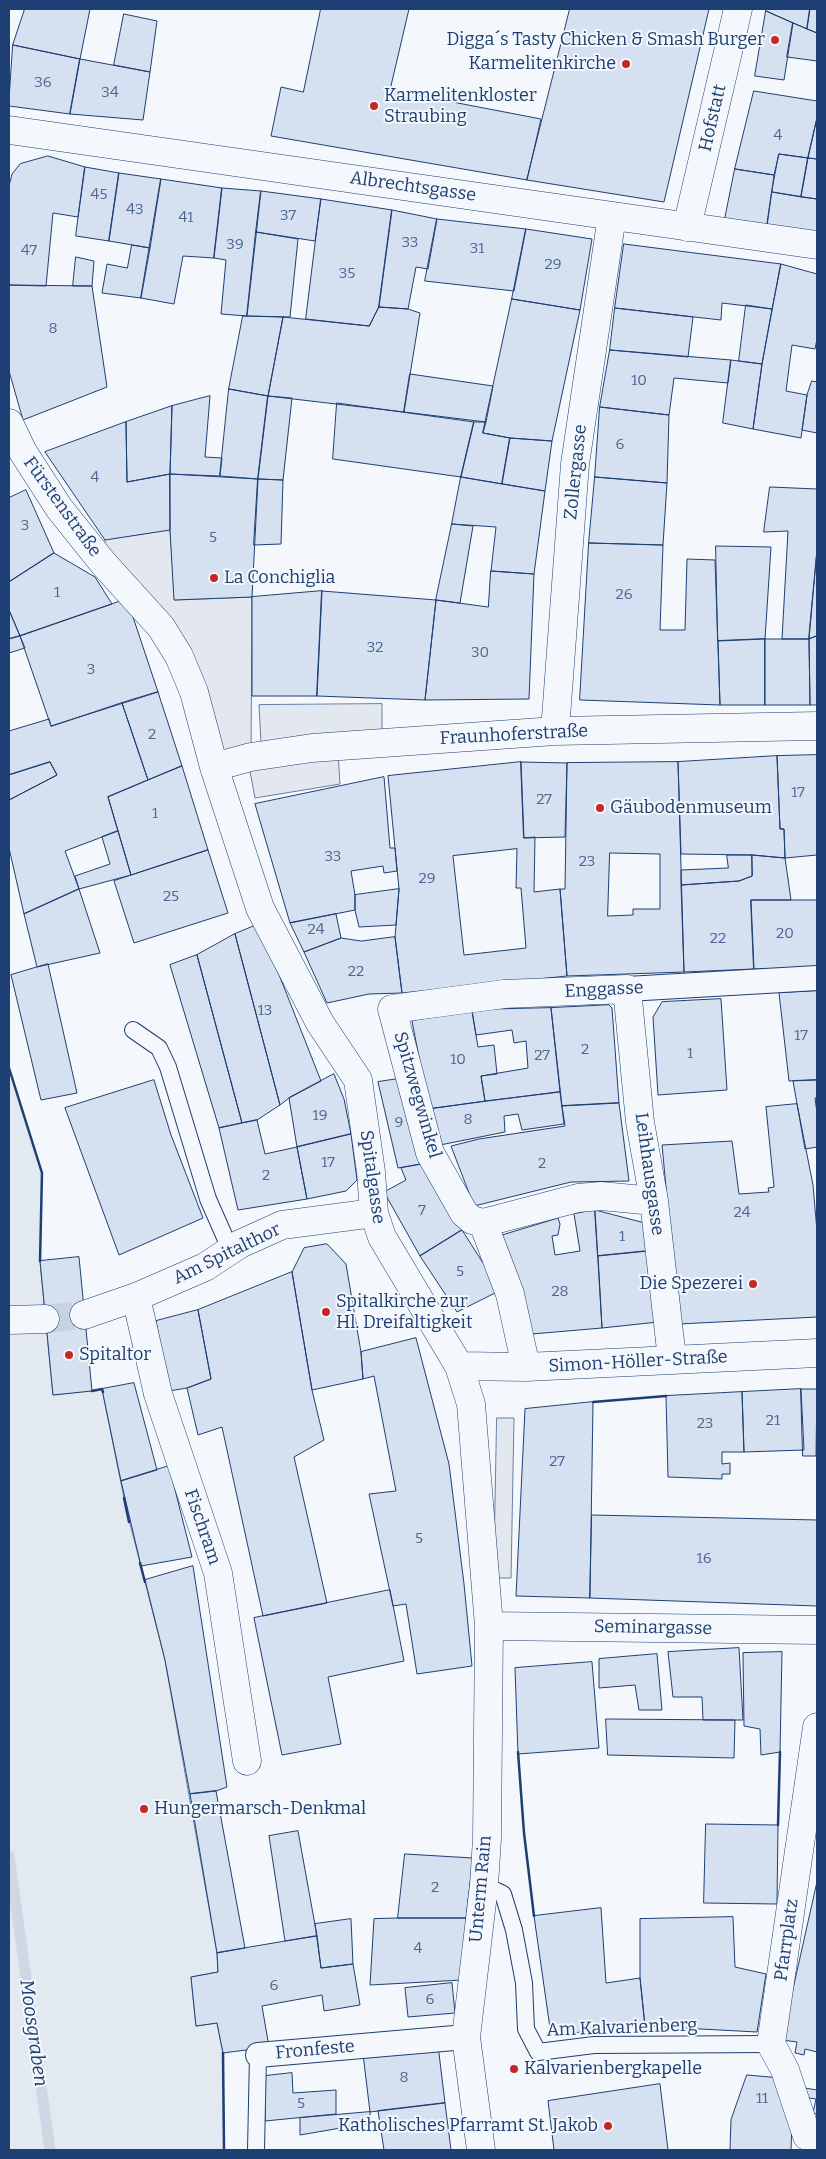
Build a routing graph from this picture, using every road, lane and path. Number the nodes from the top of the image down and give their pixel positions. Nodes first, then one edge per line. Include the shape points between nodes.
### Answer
1 (738, 9) edge
2 (9, 130) edge
3 (612, 216) junction
4 (688, 226) junction
5 (817, 245) edge
6 (9, 423) edge
7 (817, 726) edge
8 (555, 731) junction
9 (214, 767) junction
10 (817, 978) edge
11 (627, 989) junction
12 (392, 1009) joint
13 (133, 1030) dead end
14 (654, 1201) junction
15 (374, 1213) junction
16 (482, 1223) junction
17 (231, 1251) junction
18 (136, 1297) junction
19 (84, 1315) tunnel mouth
20 (45, 1319) tunnel mouth
21 (9, 1320) edge
22 (817, 1353) edge
23 (672, 1359) junction
24 (459, 1366) junction
25 (526, 1368) junction
26 (489, 1626) junction
27 (817, 1630) edge
28 (817, 1727) edge
29 (247, 1761) dead end
30 (484, 1885) junction
31 (466, 2036) junction
32 (772, 2044) junction
33 (258, 2055) joint
34 (810, 2141) edge
35 (256, 2150) edge
36 (480, 2150) edge

1 - 4 street, Hofstatt
2 - 3 street, Albrechtsgasse
3 - 4 street, Albrechtsgasse
3 - 8 street, Zollergasse via 575,464
4 - 5 street, Albrechtsgasse
6 - 9 street, Fürstenstraße via 23,452 59,508 161,627 179,656 194,692
7 - 8 street, Fraunhoferstraße
8 - 9 street, Fraunhoferstraße via 312,748 251,757
9 - 15 street, Spitalgasse via 260,908 320,1023 358,1080
10 - 11 street, Enggasse
11 - 12 street, Enggasse via 504,994
11 - 14 street, Leihhausgasse via 640,1122
12 - 16 street, Spitzwegwinkel via 430,1153 464,1213
13 - 17 lane via 159,1048 168,1067 208,1199
14 - 16 street via 601,1196 578,1198
14 - 23 street, Leihhausgasse
15 - 17 street, Am Spitalthor via 282,1225
15 - 24 street, Spitalgasse via 382,1237
16 - 25 street via 510,1294
17 - 18 street, Am Spitalthor via 205,1267
18 - 19 street, Am Spitalthor
18 - 29 street, Fischram via 158,1394 218,1573
20 - 21 street
22 - 23 street, Simon-Höller-Straße
23 - 25 street, Simon-Höller-Straße
24 - 25 street, Simon-Höller-Straße
24 - 26 street, Spitalgasse via 471,1404
26 - 27 street, Seminargasse
26 - 30 street, Unterm Rain
28 - 32 street, Pfarrplatz
30 - 31 street, Unterm Rain
30 - 32 lane, Am Kalvarienberg via 503,1894 524,1983 526,2029 538,2052 594,2046
31 - 33 street, Fronfeste
31 - 36 street, Unterm Rain
32 - 34 street via 785,2070
33 - 35 lane, Fronfeste

